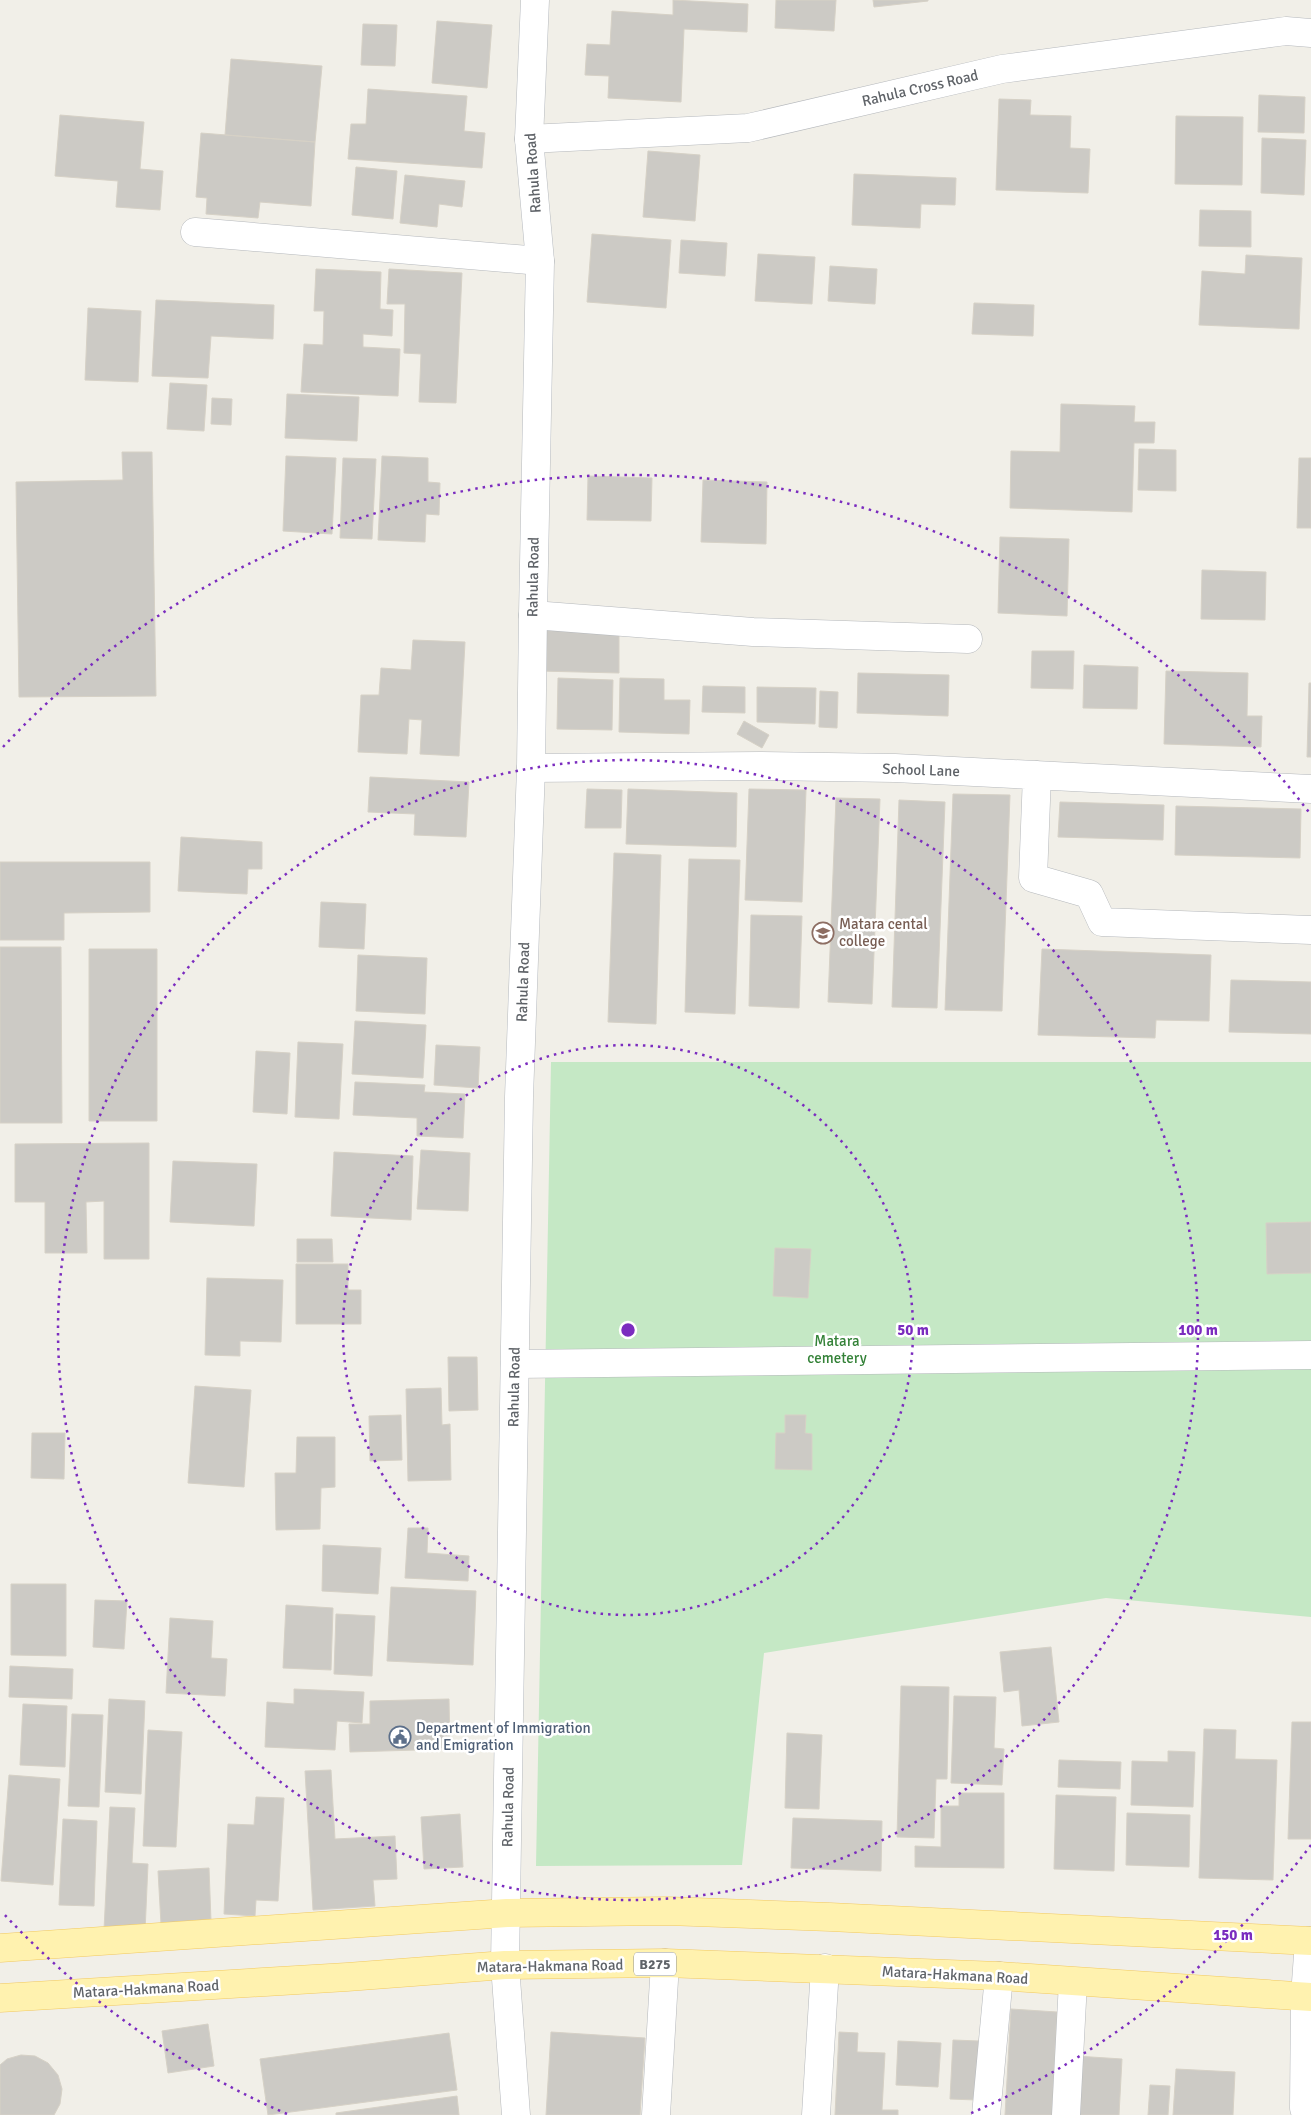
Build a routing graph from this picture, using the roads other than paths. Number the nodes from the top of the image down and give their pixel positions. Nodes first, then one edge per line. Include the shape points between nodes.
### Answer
1 (535, 0) edge
2 (1311, 32) edge
3 (529, 139) junction
4 (194, 232) dead end
5 (540, 261) junction
6 (532, 615) junction
7 (968, 639) dead end
8 (532, 768) junction
9 (1037, 775) junction
10 (1311, 789) edge
11 (1311, 930) edge
12 (1311, 1354) edge
13 (515, 1364) junction
14 (507, 1913) junction
15 (1310, 1941) edge
16 (0, 1948) edge
17 (665, 1964) junction
18 (505, 1965) junction
19 (825, 1968) junction
20 (999, 1976) junction
21 (1074, 1982) junction
22 (1308, 1997) edge
23 (0, 1998) edge
24 (516, 2115) edge
25 (656, 2115) edge
26 (816, 2115) edge
27 (986, 2115) edge
28 (1066, 2115) edge
29 (1306, 2115) edge

1 - 3 street, Rahula Road
2 - 3 street, Rahula Cross Road via 1286,31 1002,68 748,128
3 - 5 street, Rahula Road
4 - 5 street
5 - 6 street, Rahula Road
6 - 7 street via 753,632
6 - 8 street, Rahula Road
8 - 9 street, School Lane via 759,766
8 - 13 street, Rahula Road via 519,1097
9 - 10 street, School Lane
9 - 11 street via 1034,878 1089,894 1102,922
12 - 13 street
13 - 14 street, Rahula Road
14 - 15 main road via 667,1910
14 - 16 main road
14 - 18 street, Rahula Road
15 - 22 street
17 - 18 main road, Matara-Hakmana Road / B275
17 - 19 main road, Matara-Hakmana Road / B275
17 - 25 street
18 - 23 main road, Matara-Hakmana Road / B275
18 - 24 street, Rahula Road
19 - 20 main road, Matara-Hakmana Road / B275
19 - 26 street
20 - 21 main road, Matara-Hakmana Road / B275
20 - 27 street
21 - 22 main road, Matara-Hakmana Road / B275
21 - 28 street
22 - 29 street

